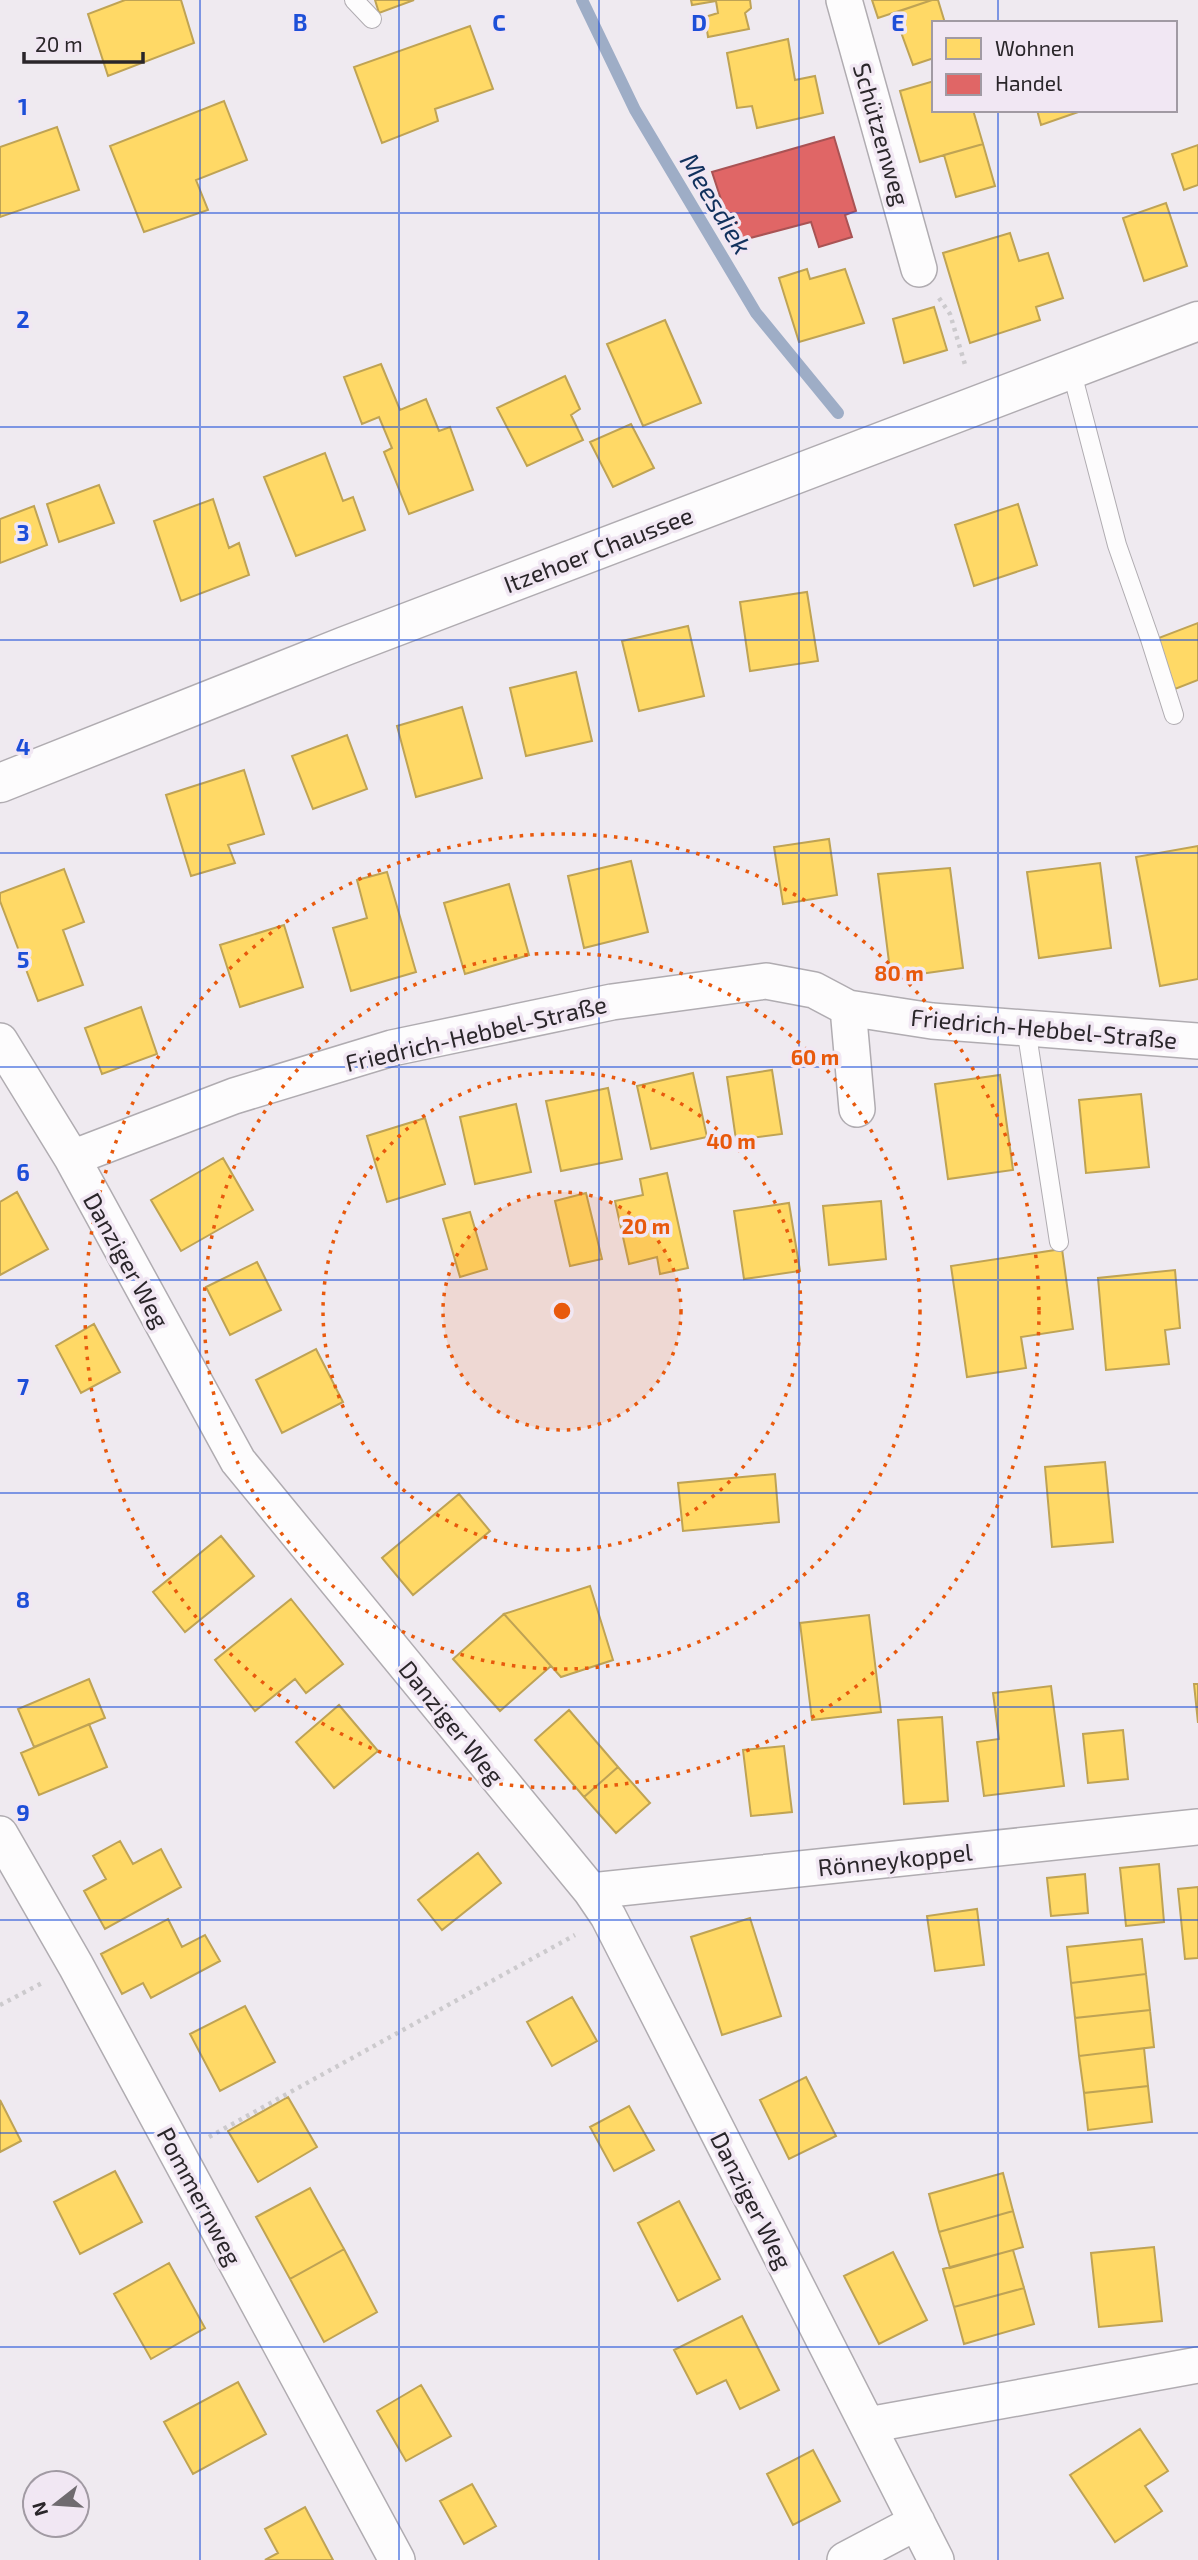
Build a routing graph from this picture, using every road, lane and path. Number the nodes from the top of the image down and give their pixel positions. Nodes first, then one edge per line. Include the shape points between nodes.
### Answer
1 (354, 0) edge
2 (844, 0) edge
3 (372, 19) dead end
4 (919, 269) joint
5 (1198, 321) edge
6 (1071, 369) junction
7 (976, 404) junction
8 (1174, 715) dead end
9 (0, 783) edge
10 (848, 1008) junction
11 (1026, 1028) junction
12 (0, 1041) edge
13 (1198, 1041) edge
14 (857, 1109) dead end
15 (72, 1158) junction
16 (1059, 1242) dead end
17 (1198, 1827) edge
18 (0, 1834) edge
19 (600, 1904) junction
20 (76, 1966) junction
21 (0, 2005) edge
22 (178, 2154) junction
23 (1198, 2365) edge
24 (868, 2425) junction
25 (917, 2522) junction
26 (397, 2560) edge
27 (845, 2560) edge
28 (936, 2560) edge

1 - 3 lane
2 - 4 street, Schützenweg
4 - 7 path via 950,314
5 - 6 street, Itzehoer Chaussee
6 - 7 street, Itzehoer Chaussee
6 - 8 lane via 1117,545
7 - 9 street, Itzehoer Chaussee
10 - 11 street, Friedrich-Hebbel-Straße via 932,1021
10 - 14 street
10 - 15 street, Friedrich-Hebbel-Straße via 814,990 766,981 612,1002 392,1048 234,1096
11 - 13 street, Friedrich-Hebbel-Straße
11 - 16 lane
12 - 15 street, Danziger Weg
15 - 19 street, Danziger Weg via 238,1461
17 - 19 street, Rönneykoppel
18 - 20 street, Pommernweg
19 - 22 path
19 - 24 street, Danziger Weg
20 - 21 path
20 - 22 street, Pommernweg
22 - 26 street, Pommernweg
23 - 24 street
24 - 25 street, Danziger Weg
25 - 27 street
25 - 28 street, Danziger Weg

